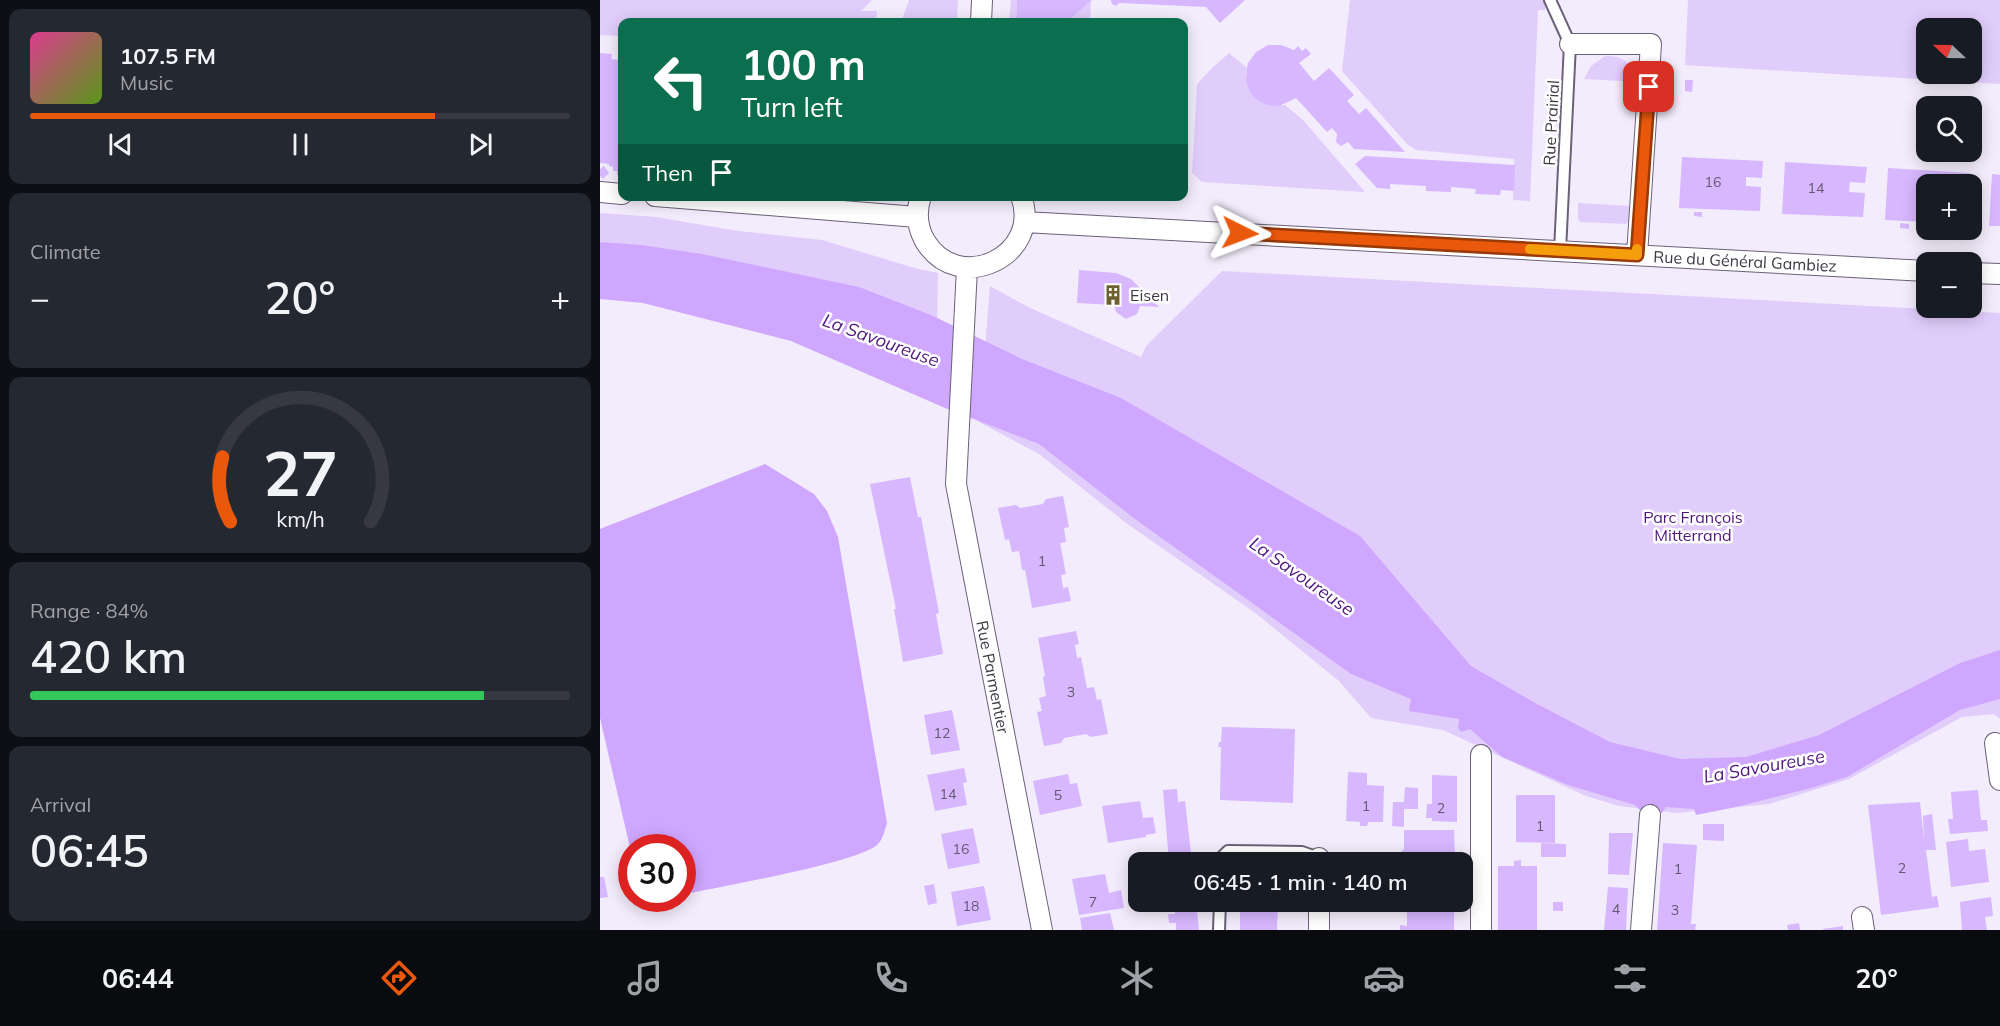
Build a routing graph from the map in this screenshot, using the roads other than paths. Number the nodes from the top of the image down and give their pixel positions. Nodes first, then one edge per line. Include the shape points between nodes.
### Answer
1 (982, 0) edge
2 (1550, 0) edge
3 (981, 18) edge
4 (1570, 45) junction
5 (600, 192) edge
6 (618, 194) edge
7 (717, 201) edge
8 (920, 201) edge
9 (1023, 201) edge
10 (917, 217) junction
11 (1024, 222) junction
12 (1560, 251) junction
13 (1637, 255) junction
14 (967, 268) junction
15 (1916, 269) edge
16 (1982, 273) edge
17 (2000, 274) edge
18 (1995, 742) dead end
19 (1481, 755) dead end
20 (2000, 780) edge
21 (1650, 815) dead end
22 (1227, 852) edge
23 (1302, 852) edge
24 (1220, 912) edge
25 (1319, 912) edge
26 (1042, 930) edge
27 (1219, 930) edge
28 (1318, 930) edge
29 (1481, 930) edge
30 (1641, 930) edge

1 - 3 street
2 - 4 lane, Rue Prairial
4 - 12 lane, Rue Prairial
4 - 13 street via 1651,44
5 - 6 street
7 - 10 street
8 - 10 street
9 - 11 street
10 - 14 street via 930,249 943,260
11 - 12 street, Rue du Général Gambiez
11 - 14 street via 1019,237 998,261
12 - 13 street, Rue du Général Gambiez
13 - 15 street, Rue du Général Gambiez
14 - 26 street, Rue Parmentier via 956,484
16 - 17 street
18 - 20 street
19 - 29 street
21 - 30 street
22 - 23 lane
24 - 27 lane
25 - 28 street

